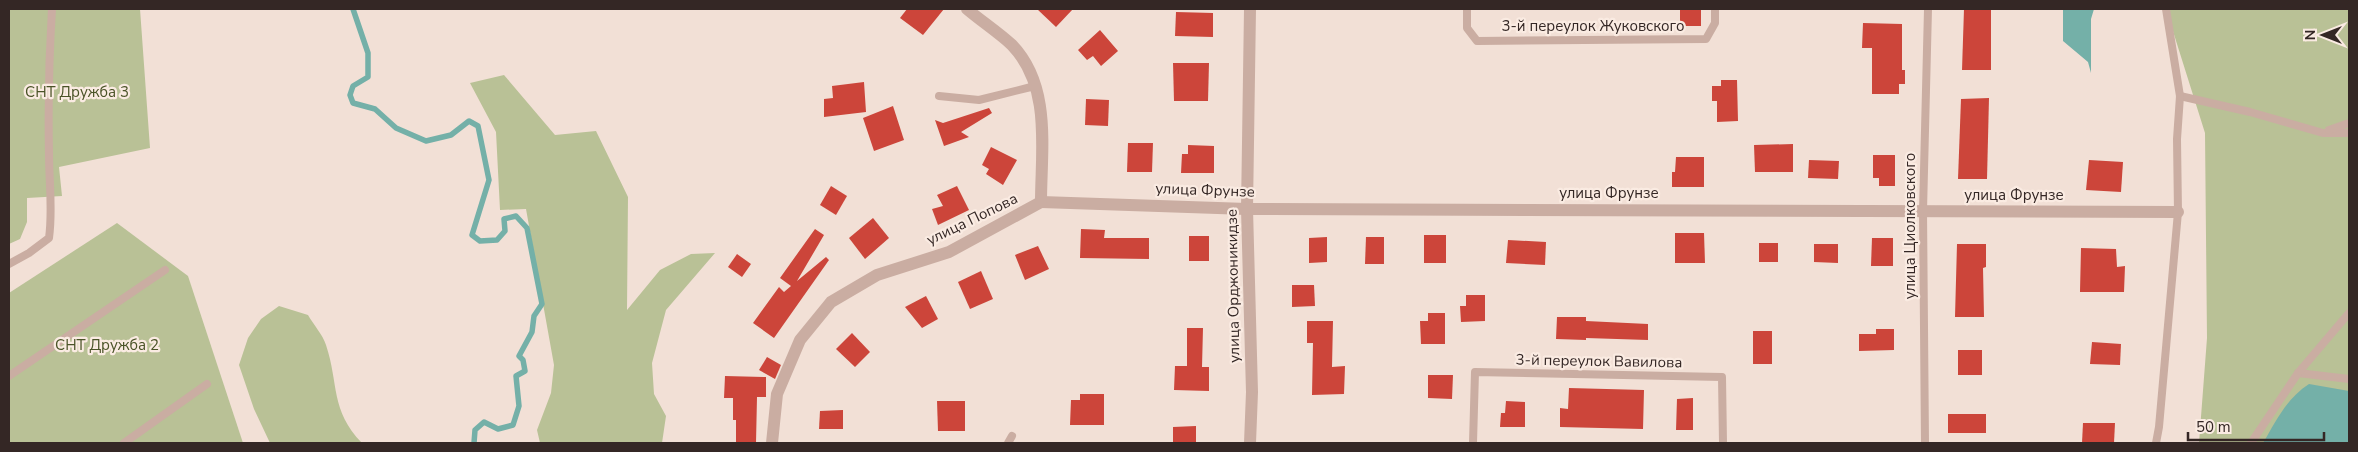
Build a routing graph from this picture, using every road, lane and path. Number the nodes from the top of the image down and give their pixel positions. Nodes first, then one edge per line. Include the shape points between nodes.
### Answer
1 (52, 9) edge
2 (967, 9) edge
3 (1250, 9) edge
4 (1467, 9) edge
5 (1715, 9) edge
6 (1928, 9) edge
7 (2166, 9) edge
8 (1036, 86) junction
9 (939, 96) dead end
10 (2180, 96) junction
11 (2349, 123) edge
12 (2349, 132) edge
13 (2322, 133) junction
14 (1041, 202) junction
15 (1247, 209) junction
16 (1922, 211) junction
17 (2178, 212) junction
18 (9, 264) edge
19 (165, 270) dead end
20 (2349, 313) edge
21 (2298, 373) junction
22 (9, 376) edge
23 (2349, 379) edge
24 (207, 384) dead end
25 (124, 443) edge
26 (772, 443) edge
27 (1250, 443) edge
28 (1473, 443) edge
29 (1723, 443) edge
30 (1925, 443) edge
31 (2156, 443) edge
32 (2251, 443) edge

1 - 18 lane via 48,79 52,219 48,238
2 - 8 street, улица Попова via 1012,45 1030,69
3 - 15 street, улица Орджоникидзе
4 - 5 lane, 3-й переулок Жуковского via 1467,28 1477,41 1706,39 1715,23
6 - 16 lane, улица Циолковского
7 - 10 lane
8 - 9 lane via 978,100
8 - 14 street, улица Попова via 1042,106
10 - 13 lane
10 - 17 lane
11 - 13 lane
12 - 13 lane
14 - 15 street, улица Фрунзе
14 - 26 street, улица Попова via 949,252 878,276 831,302 800,340 777,394
15 - 16 street, улица Фрунзе
15 - 27 street, улица Орджоникидзе via 1252,392
16 - 17 street, улица Фрунзе
16 - 30 lane, улица Циолковского
17 - 31 lane
19 - 22 lane
20 - 21 lane
21 - 23 lane
21 - 32 lane
24 - 25 lane
28 - 29 lane, 3-й переулок Вавилова via 1475,372 1722,377

